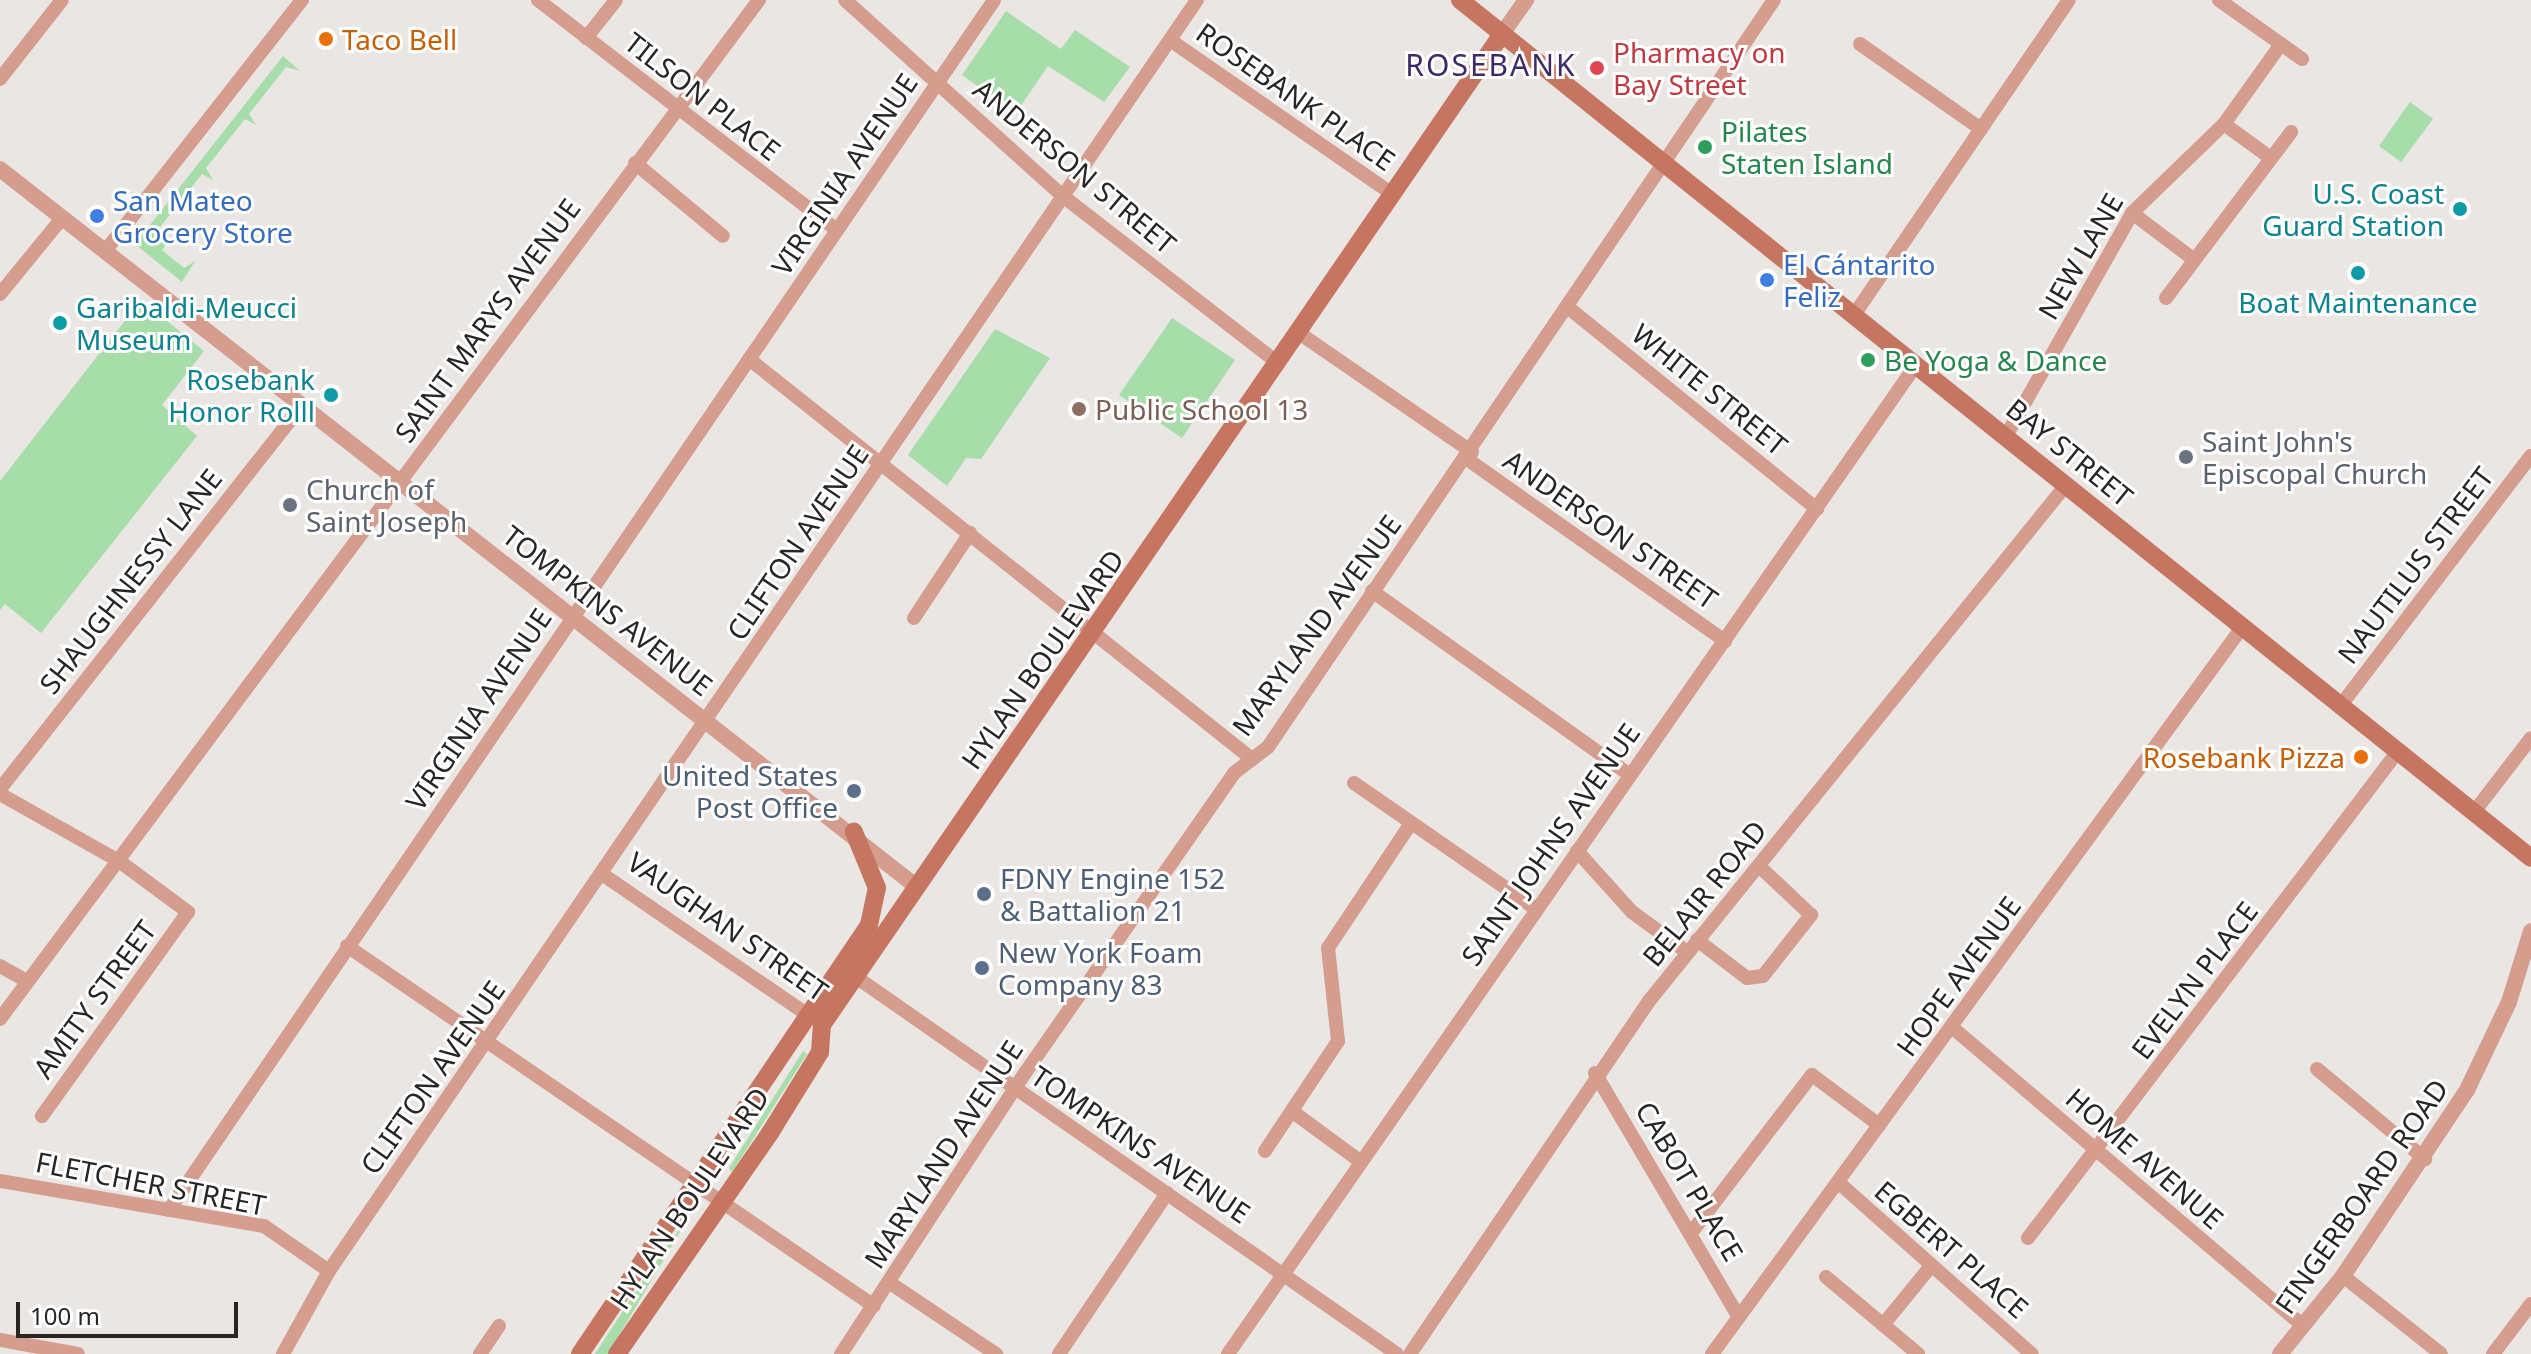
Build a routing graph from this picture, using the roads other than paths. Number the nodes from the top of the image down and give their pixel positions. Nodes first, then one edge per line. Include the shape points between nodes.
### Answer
1 (62, 0) edge
2 (302, 0) edge
3 (538, 0) edge
4 (616, 0) edge
5 (759, 0) edge
6 (845, 0) edge
7 (994, 0) edge
8 (1197, 0) edge
9 (1460, 0) edge
10 (1526, 0) edge
11 (1774, 0) edge
12 (2069, 0) edge
13 (2219, 0) edge
14 (1502, 34) junction
15 (586, 38) junction
16 (1170, 40) junction
17 (1860, 44) dead end
18 (2281, 44) junction
19 (2302, 59) dead end
20 (0, 79) edge
21 (937, 83) junction
22 (675, 109) junction
23 (2224, 124) junction
24 (1981, 129) junction
25 (2291, 132) dead end
26 (2268, 156) junction
27 (635, 163) junction
28 (1666, 165) junction
29 (0, 169) edge
30 (1392, 194) junction
31 (1064, 197) junction
32 (2132, 213) junction
33 (63, 217) junction
34 (837, 230) junction
35 (723, 236) dead end
36 (106, 250) junction
37 (2192, 258) junction
38 (0, 294) edge
39 (2166, 298) dead end
40 (1570, 309) junction
41 (1854, 315) junction
42 (1299, 333) junction
43 (749, 359) junction
44 (1278, 363) junction
45 (1916, 365) junction
46 (302, 405) junction
47 (2006, 436) junction
48 (1469, 456) junction
49 (2531, 456) edge
50 (881, 465) junction
51 (399, 482) junction
52 (2066, 485) junction
53 (1817, 509) junction
54 (970, 533) junction
55 (1372, 591) junction
56 (573, 616) junction
57 (914, 618) dead end
58 (2243, 626) junction
59 (1095, 633) junction
60 (1725, 641) junction
61 (2341, 705) junction
62 (707, 719) junction
63 (2531, 738) edge
64 (2398, 751) junction
65 (1252, 759) junction
66 (1630, 775) junction
67 (1354, 783) dead end
68 (0, 791) edge
69 (2474, 812) junction
70 (1411, 823) junction
71 (854, 832) junction
72 (1577, 851) junction
73 (2531, 858) edge
74 (119, 861) junction
75 (1760, 867) junction
76 (602, 874) junction
77 (917, 887) junction
78 (1536, 909) junction
79 (2531, 931) edge
80 (1697, 940) junction
81 (347, 946) junction
82 (1687, 952) junction
83 (0, 966) edge
84 (856, 977) junction
85 (27, 981) junction
86 (0, 1019) edge
87 (817, 1022) junction
88 (1953, 1028) junction
89 (488, 1043) junction
90 (2317, 1069) dead end
91 (1595, 1073) junction
92 (1019, 1092) junction
93 (1293, 1112) junction
94 (42, 1116) dead end
95 (1879, 1125) junction
96 (1265, 1151) dead end
97 (2098, 1152) junction
98 (2425, 1159) junction
99 (1361, 1162) junction
100 (0, 1181) edge
101 (1838, 1182) junction
102 (698, 1186) junction
103 (1167, 1193) junction
104 (721, 1202) junction
105 (169, 1210) junction
106 (1691, 1233) junction
107 (2028, 1238) dead end
108 (1931, 1266) junction
109 (329, 1271) junction
110 (1284, 1273) junction
111 (2343, 1276) junction
112 (1826, 1277) dead end
113 (890, 1283) junction
114 (2531, 1304) edge
115 (874, 1306) junction
116 (1739, 1317) junction
117 (1883, 1325) junction
118 (499, 1326) dead end
119 (2303, 1326) junction
120 (0, 1340) edge
121 (990, 1350) edge
122 (78, 1354) edge
123 (283, 1354) edge
124 (480, 1354) edge
125 (580, 1354) edge
126 (617, 1354) edge
127 (841, 1354) edge
128 (1059, 1354) edge
129 (1228, 1354) edge
130 (1397, 1354) edge
131 (1410, 1354) edge
132 (1712, 1354) edge
133 (1918, 1354) edge
134 (2032, 1354) edge
135 (2280, 1354) edge
136 (2441, 1354) edge
137 (2493, 1354) edge

1 - 20 street
2 - 36 street
3 - 15 street, TILSON PLACE
4 - 15 street
5 - 22 street, SAINT MARYS AVENUE
6 - 21 street, ANDERSON STREET
7 - 21 street, VIRGINIA AVENUE
8 - 16 street, CLIFTON AVENUE
9 - 14 main road, BAY STREET
10 - 14 street, HYLAN BOULEVARD
11 - 28 street, MARYLAND AVENUE
12 - 24 street
13 - 18 street
14 - 28 main road, BAY STREET
14 - 30 main road, HYLAN BOULEVARD
15 - 22 street, TILSON PLACE
16 - 30 street, ROSEBANK PLACE
16 - 31 street, CLIFTON AVENUE
17 - 24 street
18 - 19 street
18 - 23 street, NEW LANE
21 - 31 street, ANDERSON STREET
21 - 34 street, VIRGINIA AVENUE
22 - 27 street, SAINT MARYS AVENUE
22 - 34 street, TILSON PLACE
23 - 26 street
23 - 32 street, NEW LANE
24 - 41 street
25 - 26 street
26 - 37 street
27 - 35 street
27 - 51 street, SAINT MARYS AVENUE
28 - 40 street, MARYLAND AVENUE
28 - 41 main road, BAY STREET
29 - 33 street, TOMPKINS AVENUE
30 - 42 main road, HYLAN BOULEVARD
31 - 44 street, ANDERSON STREET
31 - 50 street, CLIFTON AVENUE
32 - 37 street
32 - 47 street, NEW LANE
33 - 36 street, TOMPKINS AVENUE
33 - 38 street
34 - 43 street, VIRGINIA AVENUE
36 - 46 street, TOMPKINS AVENUE
37 - 39 street
40 - 48 street, MARYLAND AVENUE
40 - 53 street, WHITE STREET
41 - 45 main road, BAY STREET
42 - 44 main road, HYLAN BOULEVARD
42 - 48 street, ANDERSON STREET
43 - 50 street
43 - 56 street, VIRGINIA AVENUE
44 - 59 main road, HYLAN BOULEVARD
45 - 47 main road, BAY STREET
45 - 53 street, SAINT JOHNS AVENUE
46 - 51 street, TOMPKINS AVENUE
46 - 68 street, SHAUGHNESSY LANE
47 - 52 main road, BAY STREET
48 - 55 street, MARYLAND AVENUE
48 - 60 street, ANDERSON STREET
49 - 61 street, NAUTILUS STREET
50 - 54 street
50 - 62 street, CLIFTON AVENUE
51 - 56 street, TOMPKINS AVENUE
51 - 74 street, SAINT MARYS AVENUE
52 - 58 main road, BAY STREET
52 - 75 street, BELAIR ROAD
53 - 60 street, SAINT JOHNS AVENUE
54 - 57 street
54 - 59 street
55 - 65 street, MARYLAND AVENUE via 1268,747
55 - 66 street
56 - 62 street, TOMPKINS AVENUE
56 - 81 street, VIRGINIA AVENUE
58 - 61 main road, BAY STREET
58 - 88 street, HOPE AVENUE
59 - 65 street
59 - 77 main road, HYLAN BOULEVARD
60 - 66 street, SAINT JOHNS AVENUE
61 - 64 main road, BAY STREET
62 - 71 street, TOMPKINS AVENUE
62 - 76 street, CLIFTON AVENUE
63 - 69 street
64 - 69 main road, BAY STREET
64 - 97 street, EVELYN PLACE
65 - 92 street, MARYLAND AVENUE via 1234,773
66 - 72 street, SAINT JOHNS AVENUE
67 - 70 street
68 - 74 street
69 - 73 main road, BAY STREET
70 - 78 street
70 - 93 street via 1328,948 1338,1041
71 - 77 street, TOMPKINS AVENUE
71 - 87 main road via 872,863 873,917
72 - 78 street, SAINT JOHNS AVENUE
72 - 82 street via 1632,912
74 - 85 street, SAINT MARYS AVENUE
74 - 94 street, AMITY STREET via 188,912
75 - 80 street, BELAIR ROAD
75 - 80 street via 1811,915 1763,976 1747,978
76 - 87 street, VAUGHAN STREET
76 - 89 street, CLIFTON AVENUE
77 - 84 main road, HYLAN BOULEVARD
78 - 99 street, SAINT JOHNS AVENUE
79 - 98 street, FINGERBOARD ROAD via 2494,1039
80 - 82 street, BELAIR ROAD
81 - 89 street
81 - 105 street, VIRGINIA AVENUE
82 - 91 street, BELAIR ROAD
83 - 85 street
84 - 87 main road, HYLAN BOULEVARD
84 - 92 street, TOMPKINS AVENUE
85 - 86 street, SAINT MARYS AVENUE
87 - 102 main road, HYLAN BOULEVARD
87 - 104 main road, HYLAN BOULEVARD via 820,1052
88 - 95 street, HOPE AVENUE
88 - 97 street, HOME AVENUE
89 - 102 street
89 - 109 street, CLIFTON AVENUE
90 - 98 street
91 - 106 street, CABOT PLACE
91 - 131 street, BELAIR ROAD
92 - 103 street, TOMPKINS AVENUE
92 - 113 street, MARYLAND AVENUE
93 - 96 street
93 - 99 street
95 - 101 street, HOPE AVENUE
95 - 106 street via 1812,1075
97 - 107 street, EVELYN PLACE
97 - 119 street, HOME AVENUE
98 - 111 street, FINGERBOARD ROAD
99 - 110 street, SAINT JOHNS AVENUE
100 - 105 street, FLETCHER STREET
101 - 108 street, EGBERT PLACE
101 - 116 street, HOPE AVENUE
102 - 104 street
102 - 125 main road, HYLAN BOULEVARD
103 - 110 street, TOMPKINS AVENUE
103 - 128 street
104 - 115 street
104 - 126 main road, HYLAN BOULEVARD
105 - 109 street, FLETCHER STREET via 264,1226
106 - 116 street, CABOT PLACE
108 - 117 street
108 - 134 street, EGBERT PLACE
109 - 123 street, CLIFTON AVENUE
110 - 129 street, SAINT JOHNS AVENUE
110 - 130 street, TOMPKINS AVENUE
111 - 119 street, FINGERBOARD ROAD
111 - 136 street
112 - 117 street
113 - 115 street, MARYLAND AVENUE
113 - 121 street
114 - 137 street
115 - 127 street, MARYLAND AVENUE
116 - 132 street, HOPE AVENUE
117 - 133 street
118 - 124 street
119 - 135 street, FINGERBOARD ROAD
120 - 122 street

